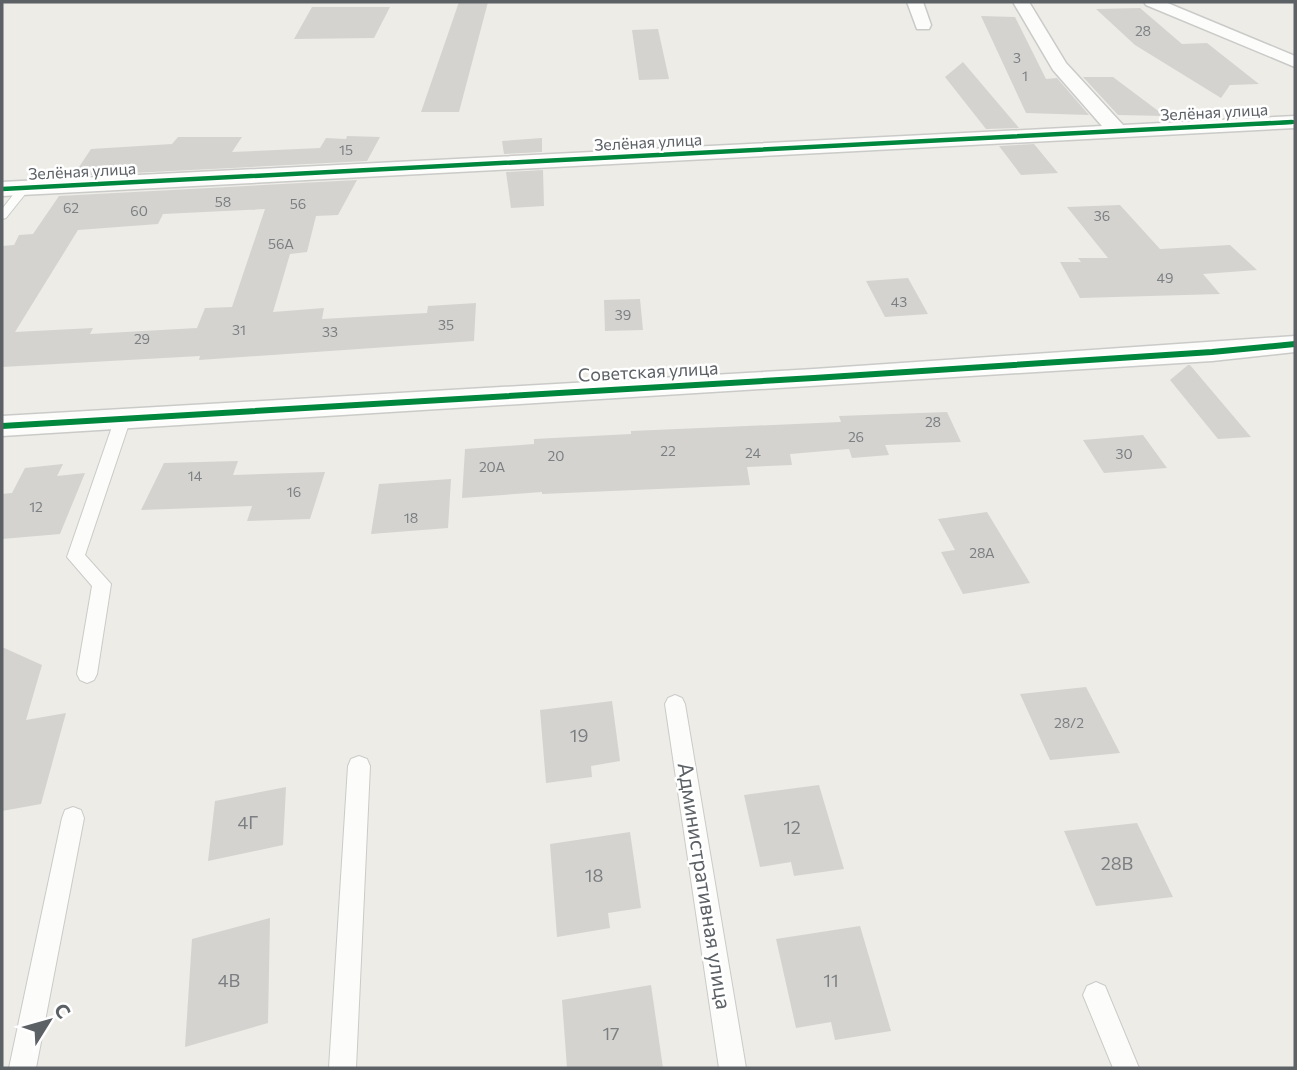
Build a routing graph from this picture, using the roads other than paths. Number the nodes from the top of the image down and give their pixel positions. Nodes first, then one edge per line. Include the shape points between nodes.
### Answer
1 (915, 2) edge
2 (1021, 2) edge
3 (1152, 2) edge
4 (923, 25) dead end
5 (1295, 62) edge
6 (1295, 122) edge
7 (1118, 131) junction
8 (2, 188) edge
9 (24, 188) junction
10 (2, 216) edge
11 (1295, 344) edge
12 (123, 418) junction
13 (2, 426) edge
14 (87, 674) dead end
15 (675, 704) dead end
16 (359, 766) dead end
17 (73, 818) dead end
18 (1096, 995) dead end
19 (22, 1068) edge
20 (342, 1068) edge
21 (733, 1068) edge
22 (1126, 1068) edge

1 - 4 street
2 - 7 street via 1059,66
3 - 5 street
6 - 7 street, Зелёная улица
7 - 9 street, Зелёная улица
8 - 9 street, Зелёная улица
9 - 10 lane
11 - 12 street, Советская улица via 800,379
12 - 13 street, Советская улица
12 - 14 lane via 76,557 103,584
15 - 21 lane, Административная улица
16 - 20 lane
17 - 19 lane
18 - 22 lane

